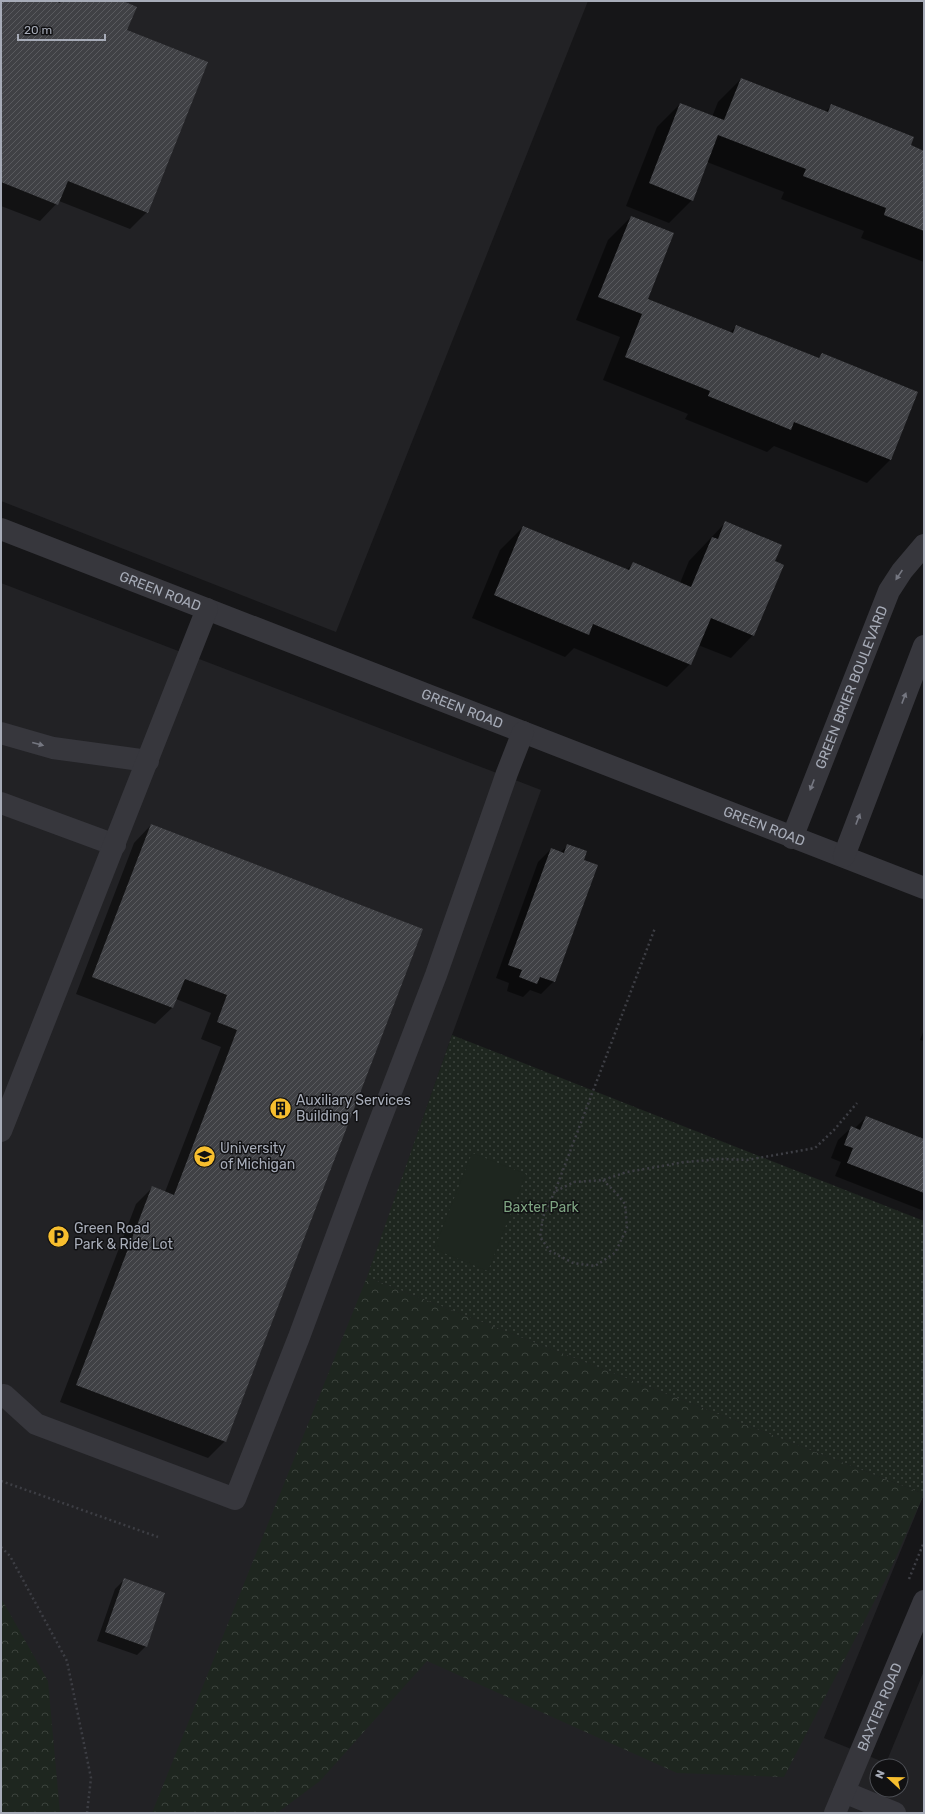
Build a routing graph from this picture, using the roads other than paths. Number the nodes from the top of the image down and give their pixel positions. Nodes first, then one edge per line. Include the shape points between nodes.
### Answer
1 (1, 529) edge
2 (924, 544) edge
3 (207, 609) junction
4 (924, 646) edge
5 (523, 732) junction
6 (1, 733) edge
7 (148, 761) junction
8 (1, 804) edge
9 (792, 838) junction
10 (115, 845) junction
11 (844, 856) junction
12 (924, 888) edge
13 (1, 1131) edge
14 (4, 1395) dead end
15 (924, 1601) edge
16 (844, 1792) junction
17 (835, 1813) edge
18 (895, 1813) edge

1 - 3 street, GREEN ROAD
2 -> 9 street, GREEN BRIER BOULEVARD via 889,591
3 - 5 street, GREEN ROAD
3 - 7 street
11 -> 4 street
5 - 9 street, GREEN ROAD
5 - 14 street via 433,982 300,1337 235,1499 36,1424
6 -> 7 street via 53,748
7 - 10 street
8 - 10 street
9 - 11 street, GREEN ROAD
10 - 13 street
11 - 12 street, GREEN ROAD
15 - 16 street, BAXTER ROAD
16 - 17 street, BAXTER ROAD
16 - 18 street

